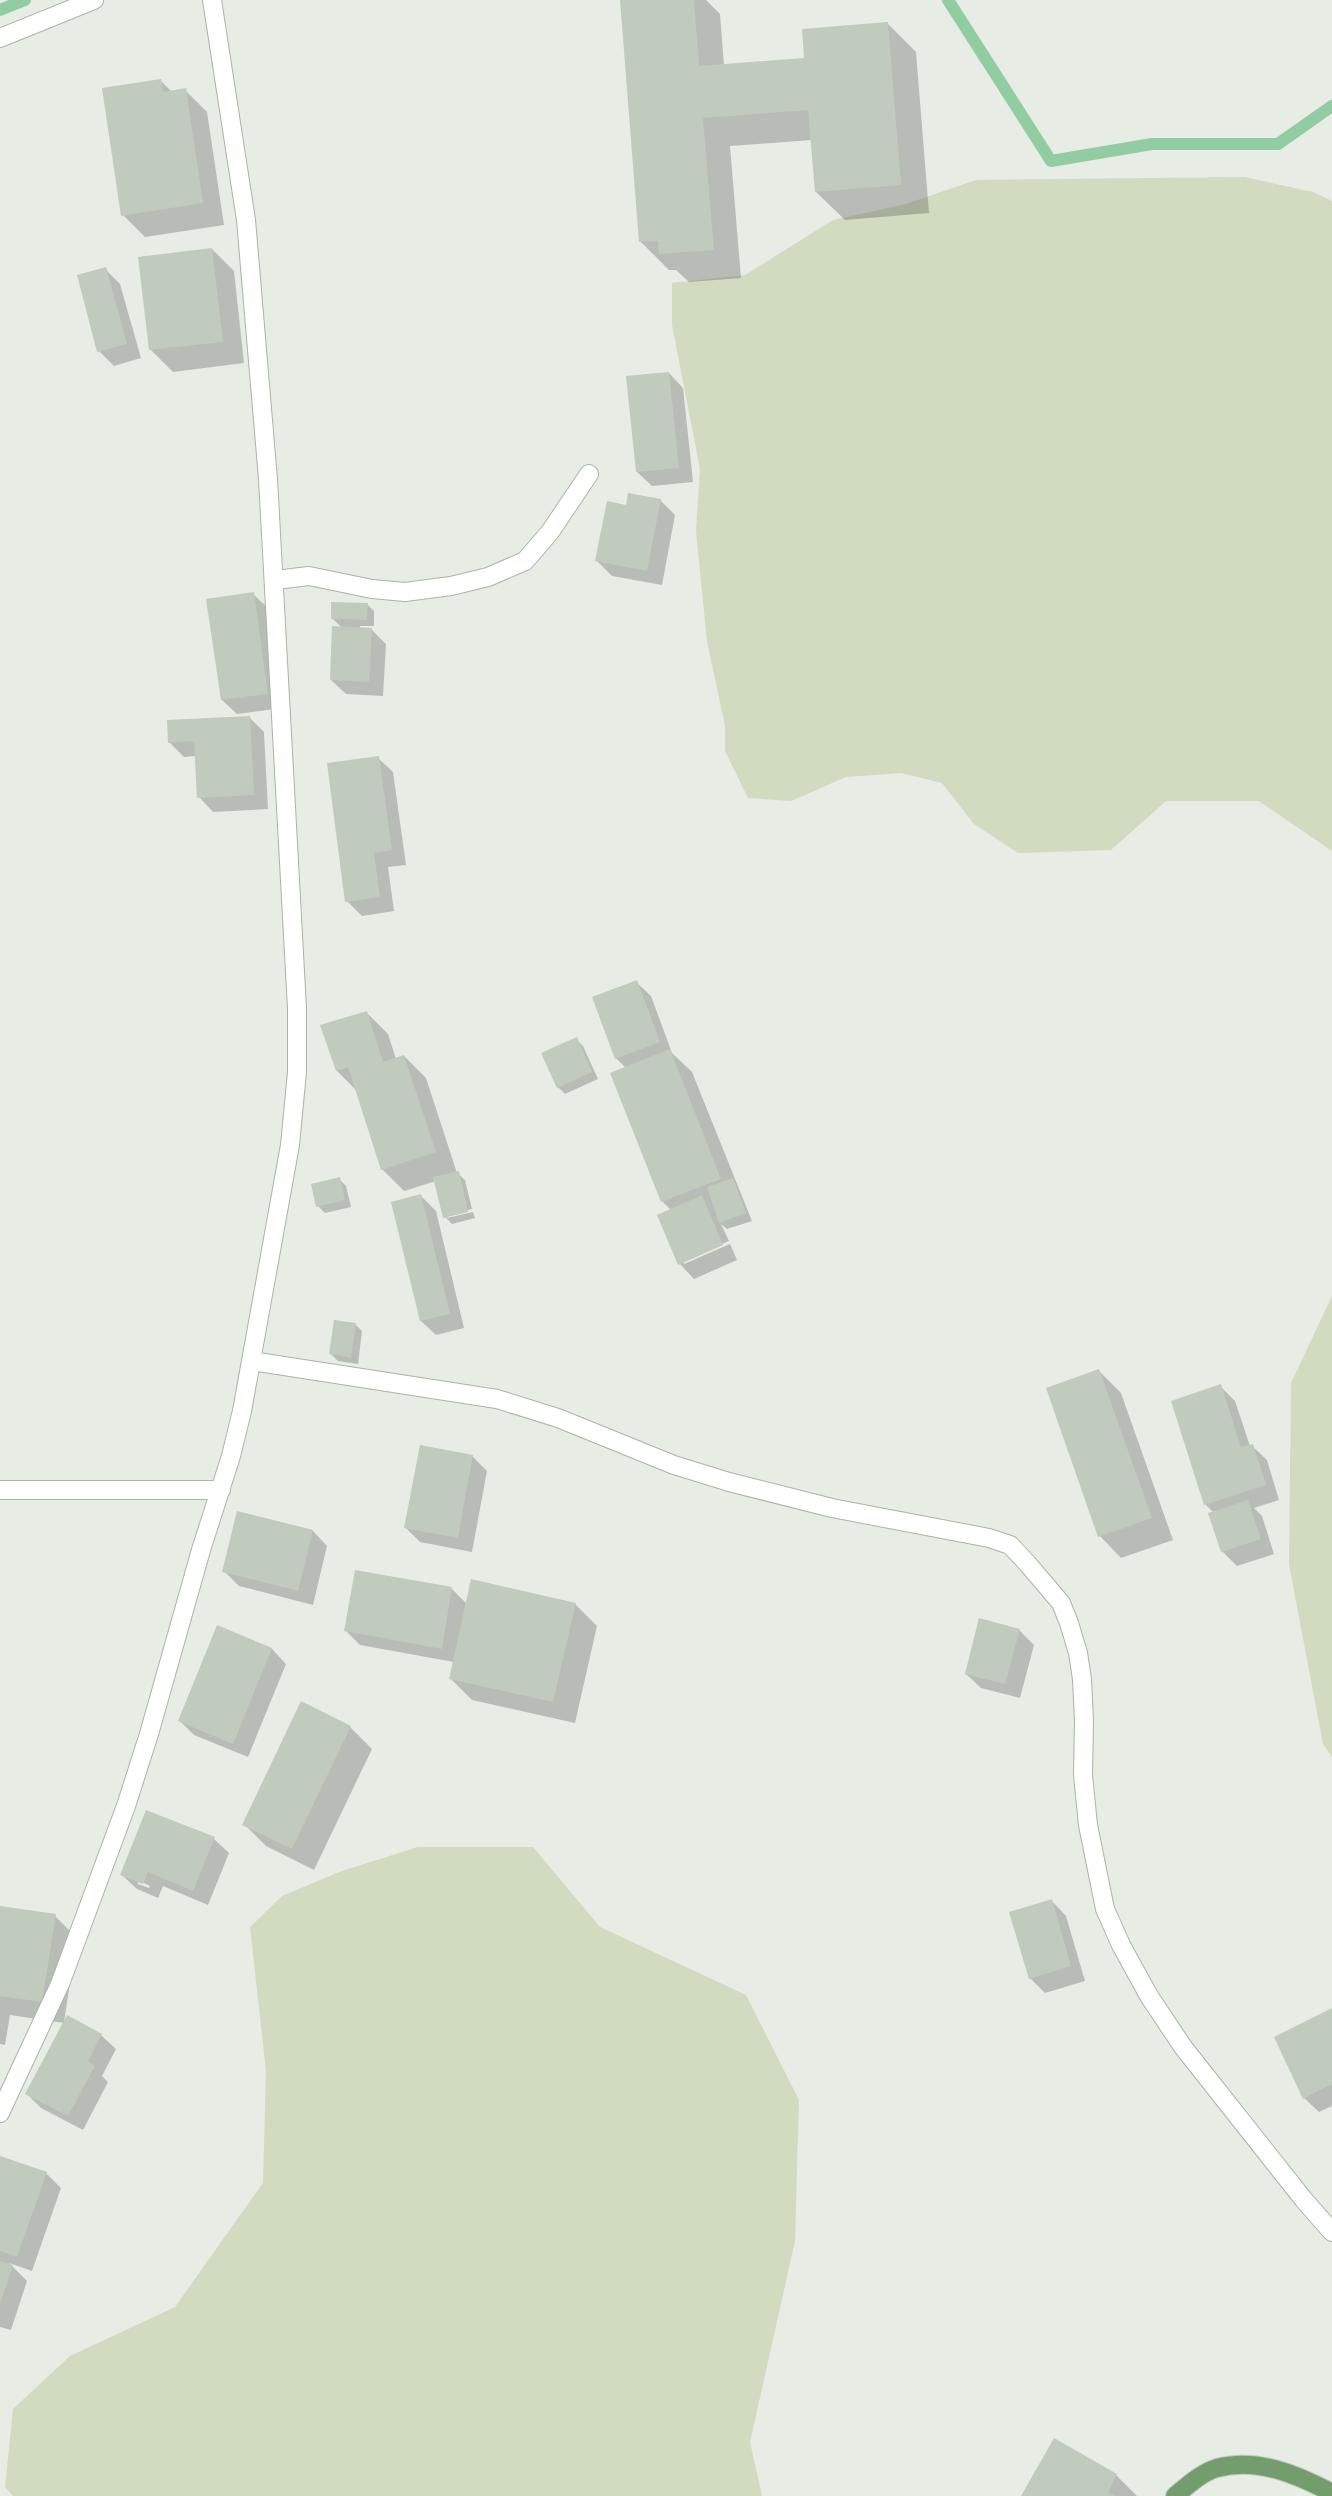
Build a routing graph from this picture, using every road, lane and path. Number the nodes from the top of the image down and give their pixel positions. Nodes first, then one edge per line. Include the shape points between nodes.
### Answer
1 (94, 0) edge
2 (212, 0) edge
3 (0, 38) edge
4 (589, 474) dead end
5 (275, 580) junction
6 (251, 1361) junction
7 (0, 1490) edge
8 (221, 1490) junction
9 (0, 2113) edge
10 (1332, 2232) edge
11 (1332, 2493) edge
12 (1175, 2496) edge

1 - 3 street
2 - 5 street via 246,220
4 - 5 street via 525,561 488,577 405,592 309,576
5 - 6 street via 297,997 297,1072 290,1145
6 - 8 street
6 - 10 street via 497,1399 729,1482 1010,1545 1061,1603 1070,1623 1082,1690 1088,1825 1105,1909 1121,1945 1183,2047
7 - 8 street
8 - 9 street via 126,1806 60,1984
11 - 12 main road via 1298,2475 1249,2465 1217,2468 1195,2479

